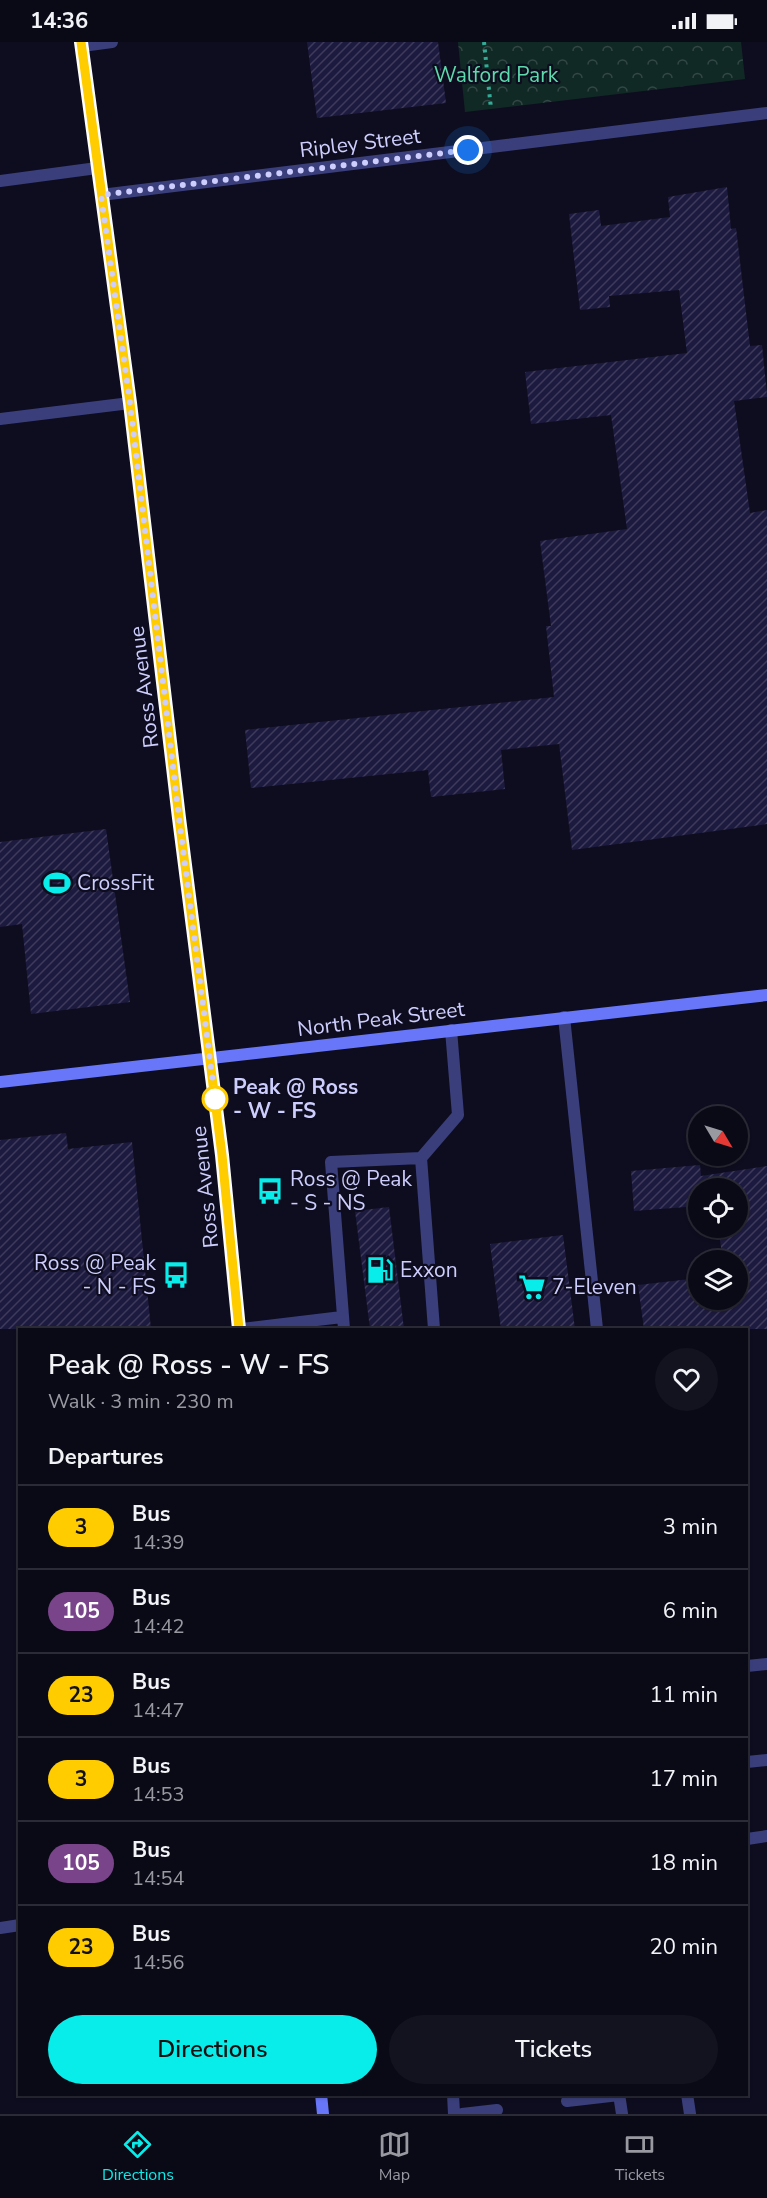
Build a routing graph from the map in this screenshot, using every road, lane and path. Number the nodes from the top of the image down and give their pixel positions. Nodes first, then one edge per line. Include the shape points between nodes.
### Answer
1 (112, 42) edge
2 (484, 42) edge
3 (82, 44) edge
4 (491, 109) dead end
5 (767, 112) edge
6 (98, 168) junction
7 (0, 181) edge
8 (101, 195) junction
9 (130, 403) junction
10 (0, 419) edge
11 (767, 995) edge
12 (564, 1017) junction
13 (451, 1030) junction
14 (210, 1060) junction
15 (0, 1082) edge
16 (421, 1158) junction
17 (343, 1323) edge
18 (241, 1328) edge
19 (258, 1328) edge
20 (434, 1328) edge
21 (597, 1328) edge
22 (767, 1664) edge
23 (748, 1666) edge
24 (767, 1760) edge
25 (748, 1762) edge
26 (767, 1836) edge
27 (748, 1839) edge
28 (18, 1926) edge
29 (0, 1928) edge
30 (321, 2096) edge
31 (453, 2096) edge
32 (604, 2096) edge
33 (619, 2096) edge
34 (687, 2096) edge
35 (567, 2101) dead end
36 (497, 2110) dead end
37 (323, 2114) edge
38 (454, 2114) edge
39 (462, 2114) edge
40 (621, 2114) edge
41 (690, 2114) edge

1 - 3 street
2 - 4 path
3 - 6 main road, Ross Avenue
5 - 8 street, Ripley Street
6 - 7 street
6 - 8 main road, Ross Avenue
8 - 9 main road, Ross Avenue
9 - 10 street
9 - 14 main road, Ross Avenue
11 - 12 main road, North Peak Street
12 - 13 main road, North Peak Street
12 - 21 street
13 - 14 main road, North Peak Street
13 - 16 street via 458,1115
14 - 15 main road, North Peak Street
14 - 18 main road, Ross Avenue
16 - 17 street via 331,1162
16 - 20 street
17 - 19 street
22 - 23 street
24 - 25 street
26 - 27 street
28 - 29 street
30 - 37 main road
31 - 38 street
32 - 35 street
33 - 40 street
34 - 41 street
36 - 39 street

